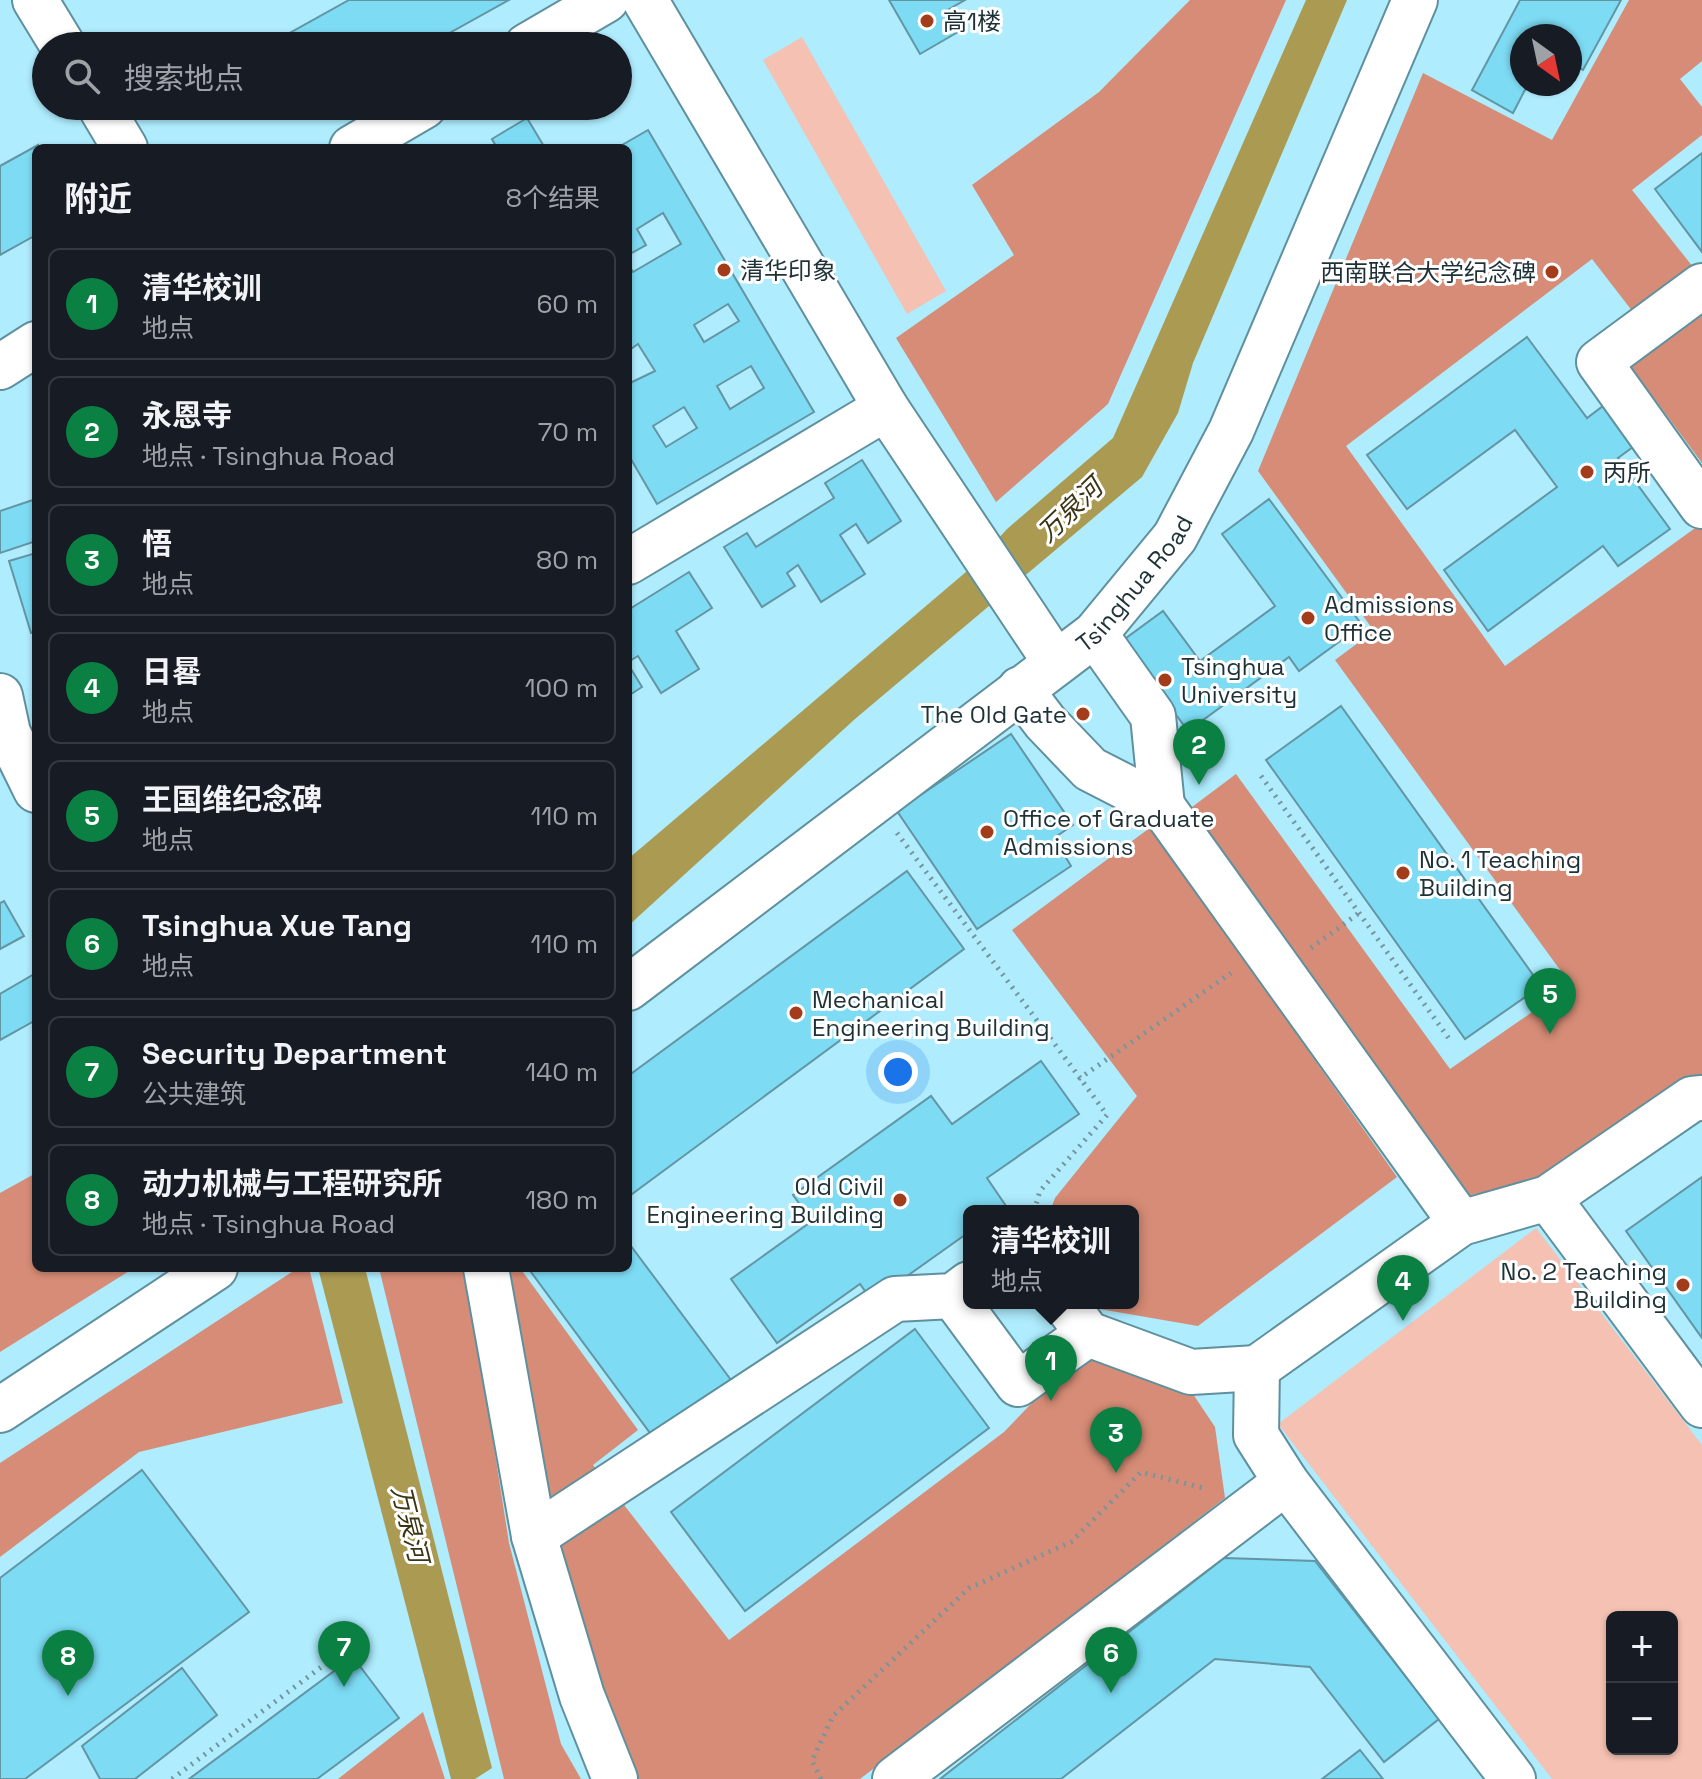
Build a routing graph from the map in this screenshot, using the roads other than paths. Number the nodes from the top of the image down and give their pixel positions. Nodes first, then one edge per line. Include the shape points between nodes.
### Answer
1 (35, 0) edge
2 (606, 0) edge
3 (645, 0) edge
4 (1415, 0) edge
5 (54, 32) edge
6 (551, 32) edge
7 (108, 120) edge
8 (400, 120) edge
9 (123, 144) edge
10 (359, 144) edge
11 (1702, 286) edge
12 (32, 347) edge
13 (0, 367) edge
14 (886, 408) junction
15 (1702, 506) edge
16 (632, 560) edge
17 (1095, 634) junction
18 (1056, 663) junction
19 (1020, 689) junction
20 (0, 696) edge
21 (32, 782) edge
22 (1162, 806) junction
23 (632, 985) edge
24 (1702, 1098) edge
25 (1548, 1198) junction
26 (1461, 1223) junction
27 (209, 1272) edge
28 (487, 1272) edge
29 (961, 1290) edge
30 (973, 1309) edge
31 (1077, 1319) edge
32 (1257, 1368) junction
33 (1702, 1405) edge
34 (0, 1410) edge
35 (1272, 1492) junction
36 (534, 1536) junction
37 (615, 1779) edge
38 (895, 1779) edge
39 (1513, 1779) edge

1 - 5 street
2 - 6 street
3 - 14 street
4 - 17 street, Tsinghua Road via 1231,431 1175,537
7 - 9 street
8 - 10 street
11 - 15 street via 1599,362
12 - 13 street
14 - 16 street
14 - 18 street
17 - 18 street, Tsinghua Road
17 - 22 street via 1153,716
18 - 19 street, Tsinghua Road
19 - 22 street via 1090,769
19 - 23 street, Tsinghua Road
20 - 21 street via 8,733
22 - 26 street
24 - 25 street via 1692,1099
25 - 26 street
25 - 33 street
26 - 32 street
27 - 34 street
28 - 36 street
29 - 36 street via 895,1299
30 - 31 street via 1018,1384
31 - 32 street via 1191,1372
32 - 35 street via 1256,1435
35 - 38 street
35 - 39 street
36 - 37 street via 582,1696

